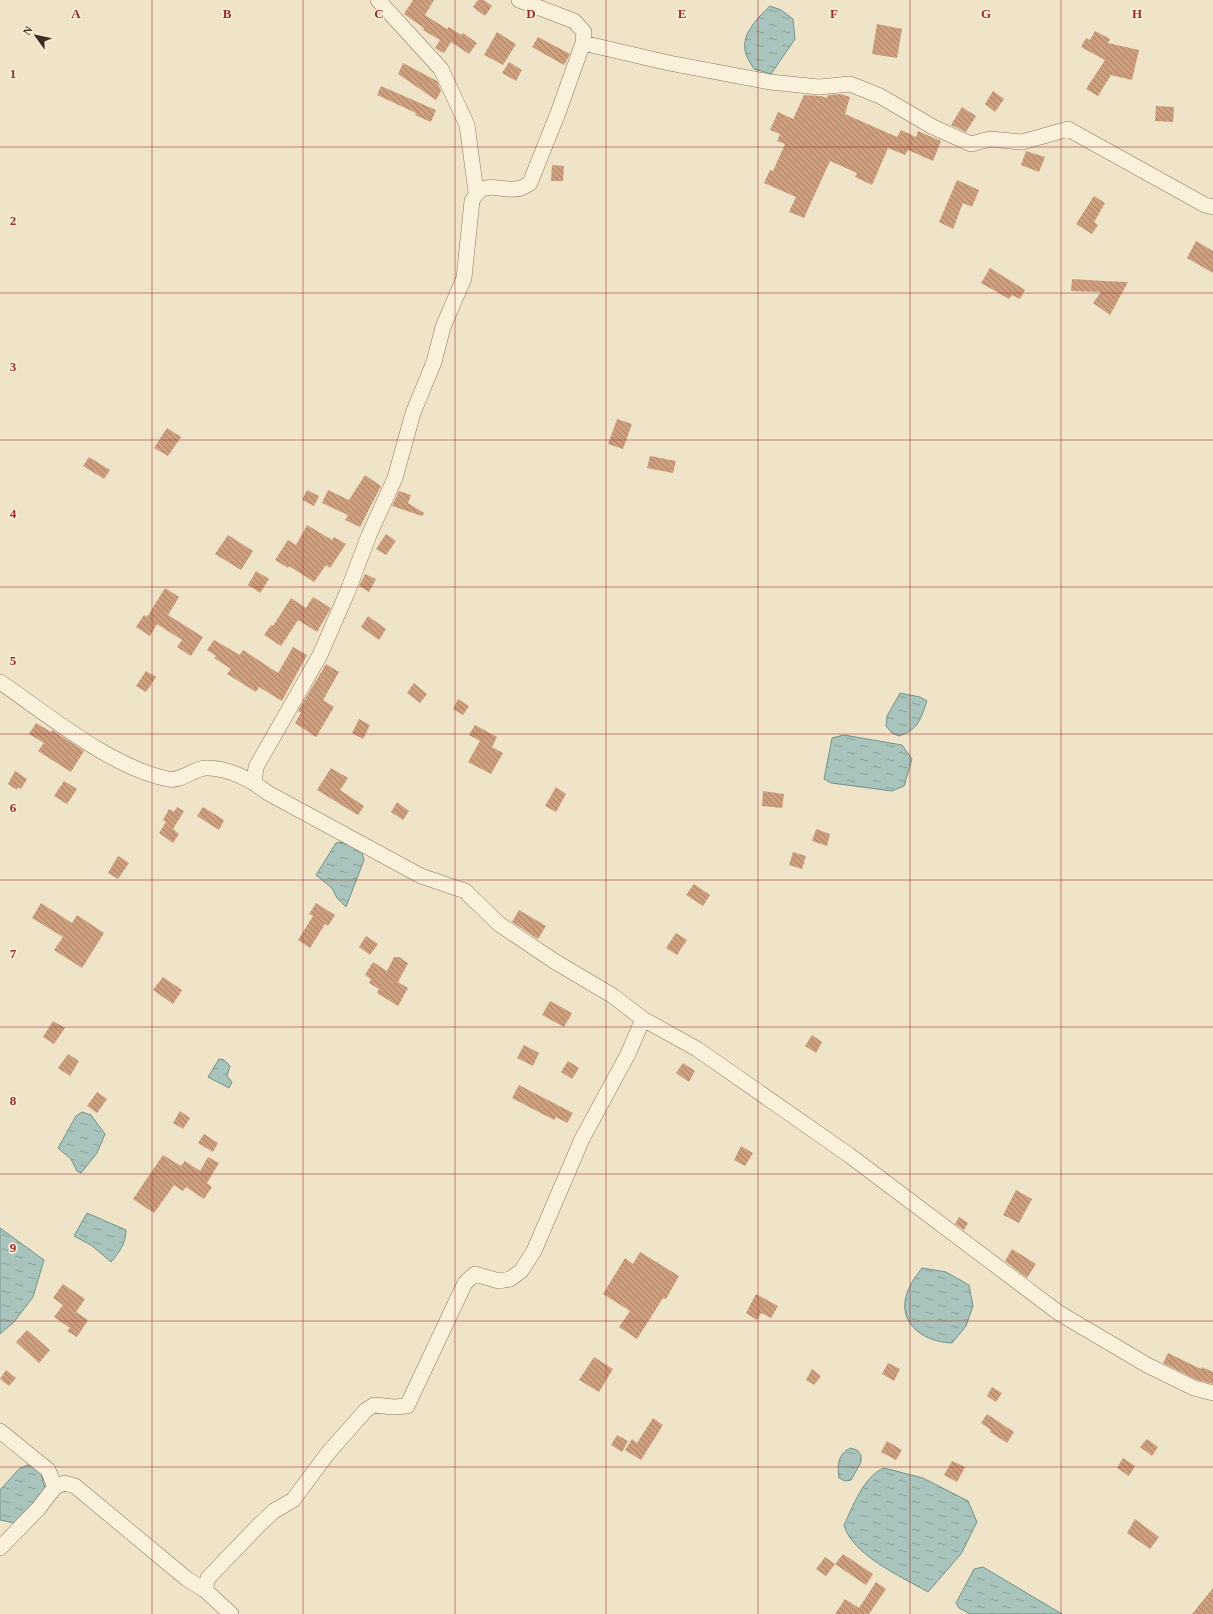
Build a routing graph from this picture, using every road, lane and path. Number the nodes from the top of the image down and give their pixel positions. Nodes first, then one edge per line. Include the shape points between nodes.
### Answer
1 (378, 0) edge
2 (519, 0) edge
3 (583, 43) junction
4 (476, 192) junction
5 (1213, 207) edge
6 (0, 682) edge
7 (254, 783) junction
8 (643, 1019) junction
9 (1213, 1393) edge
10 (0, 1431) edge
11 (54, 1487) junction
12 (1, 1544) edge
13 (205, 1590) junction
14 (231, 1614) edge

1 - 4 street via 441,69 467,125
2 - 3 street via 574,21 584,32
3 - 4 street via 556,120 530,183 520,188 486,187
3 - 5 street via 669,63 770,82 820,87 850,84 880,96 933,127 971,144 990,139 1022,142 1068,129 1205,205
4 - 7 street via 472,201 464,278 443,327 434,362 413,413 395,478 326,642 256,767
6 - 7 street via 75,734 135,768 169,780 204,768 236,774
7 - 8 street via 421,876 465,891 499,924 613,996
8 - 9 street via 697,1049 849,1155 1059,1313 1147,1365 1194,1388
8 - 13 street via 628,1054 582,1139 534,1251 521,1271 510,1279 498,1281 475,1274 465,1283 407,1406 374,1405 366,1410 328,1452 293,1500 274,1511 208,1578
10 - 11 street via 48,1470
11 - 12 street via 38,1509
11 - 13 street via 64,1483 75,1486 187,1579
13 - 14 street

